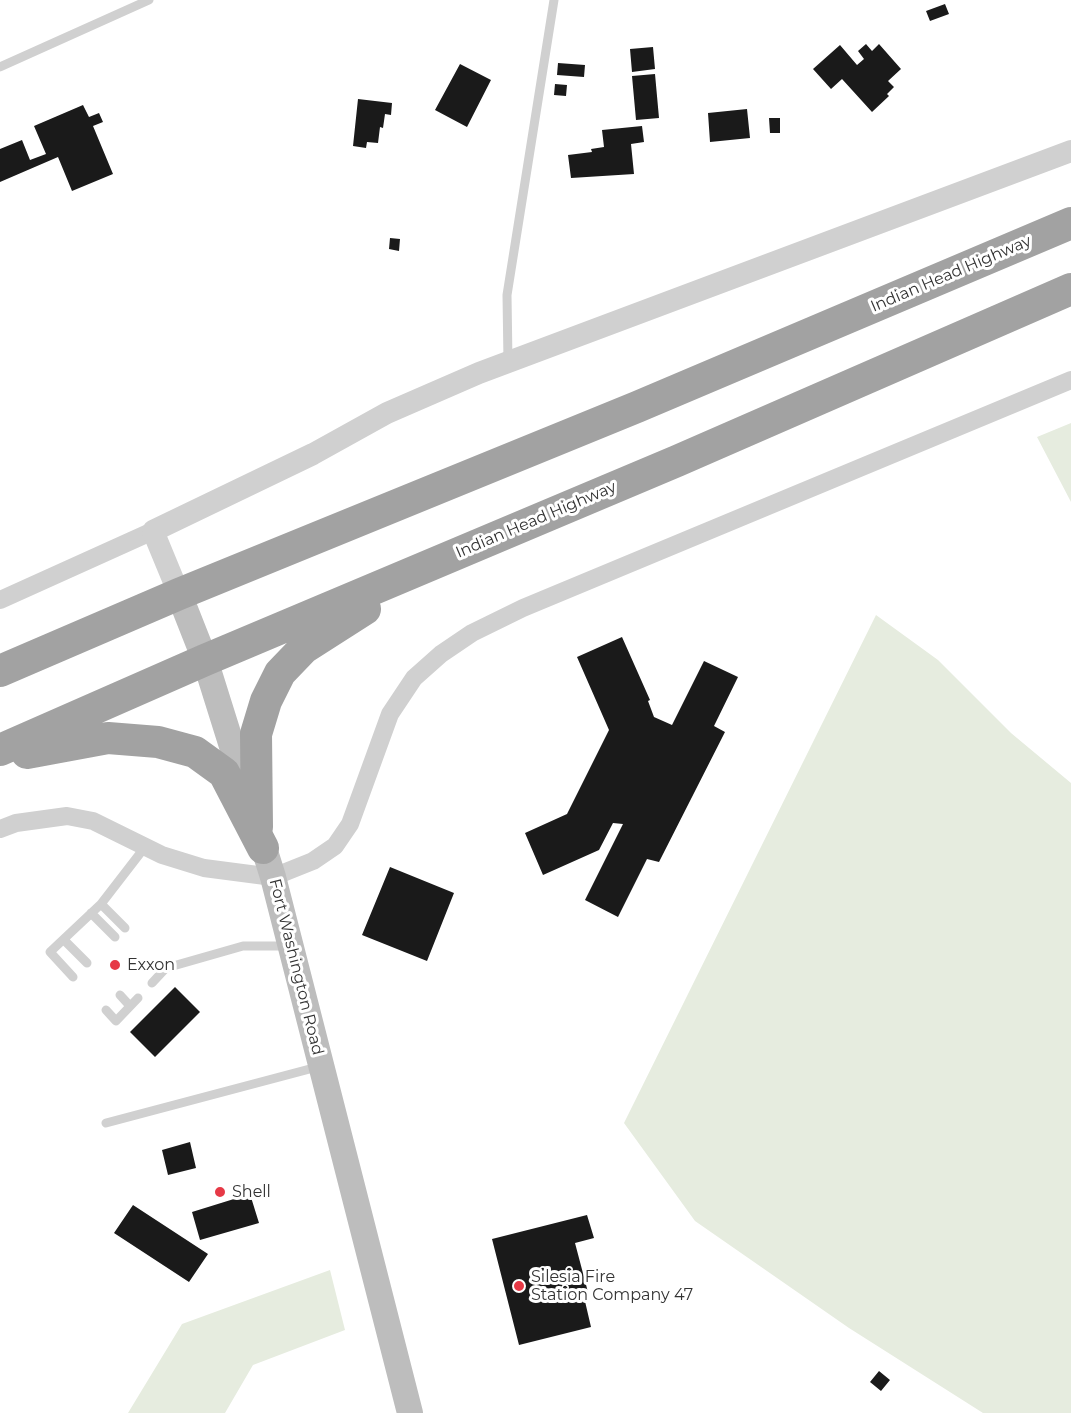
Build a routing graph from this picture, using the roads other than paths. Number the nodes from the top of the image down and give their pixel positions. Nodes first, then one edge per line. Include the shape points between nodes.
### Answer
1 (149, 0) edge
2 (554, 0) edge
3 (0, 67) edge
4 (1071, 151) edge
5 (1071, 223) edge
6 (1071, 289) edge
7 (508, 362) junction
8 (1071, 380) edge
9 (153, 531) junction
10 (436, 562) junction
11 (179, 594) junction
12 (0, 600) edge
13 (205, 660) junction
14 (0, 670) edge
15 (0, 750) edge
16 (0, 759) edge
17 (0, 829) edge
18 (145, 847) junction
19 (264, 850) junction
20 (101, 904) junction
21 (91, 913) junction
22 (125, 928) dead end
23 (115, 937) dead end
24 (64, 940) junction
25 (290, 946) junction
26 (158, 960) dead end
27 (87, 963) dead end
28 (166, 968) junction
29 (148, 970) dead end
30 (74, 977) dead end
31 (120, 996) dead end
32 (138, 998) dead end
33 (130, 1006) junction
34 (106, 1010) dead end
35 (321, 1066) junction
36 (106, 1123) dead end
37 (410, 1413) edge

1 - 3 lane
2 - 7 lane via 507,295
4 - 7 street
5 - 11 highway, Indian Head Highway via 637,407
6 - 10 highway, Indian Head Highway
7 - 9 street via 387,413 313,454
8 - 19 street via 523,608 472,633 414,678 390,714 350,824 335,846 314,861
9 - 11 street, Fort Washington Road
9 - 12 street
10 - 13 highway, Indian Head Highway
10 - 19 highway via 304,648 280,673 266,700 256,734
11 - 13 main road, Fort Washington Road
11 - 14 highway, Indian Head Highway
13 - 15 highway, Indian Head Highway
13 - 19 main road, Fort Washington Road
16 - 19 highway via 108,738 158,742 195,752 224,773
17 - 18 street via 16,822 67,816 93,821
18 - 19 street via 204,868
18 - 20 lane
19 - 25 main road, Fort Washington Road
20 - 21 lane
20 - 22 lane
21 - 23 lane
21 - 24 lane
24 - 27 lane
24 - 30 lane via 50,952
25 - 28 lane via 243,946
25 - 35 main road, Fort Washington Road
26 - 28 lane
28 - 29 lane via 154,981
31 - 33 lane
32 - 33 lane
33 - 34 lane via 116,1020
35 - 36 lane
35 - 37 main road, Fort Washington Road

